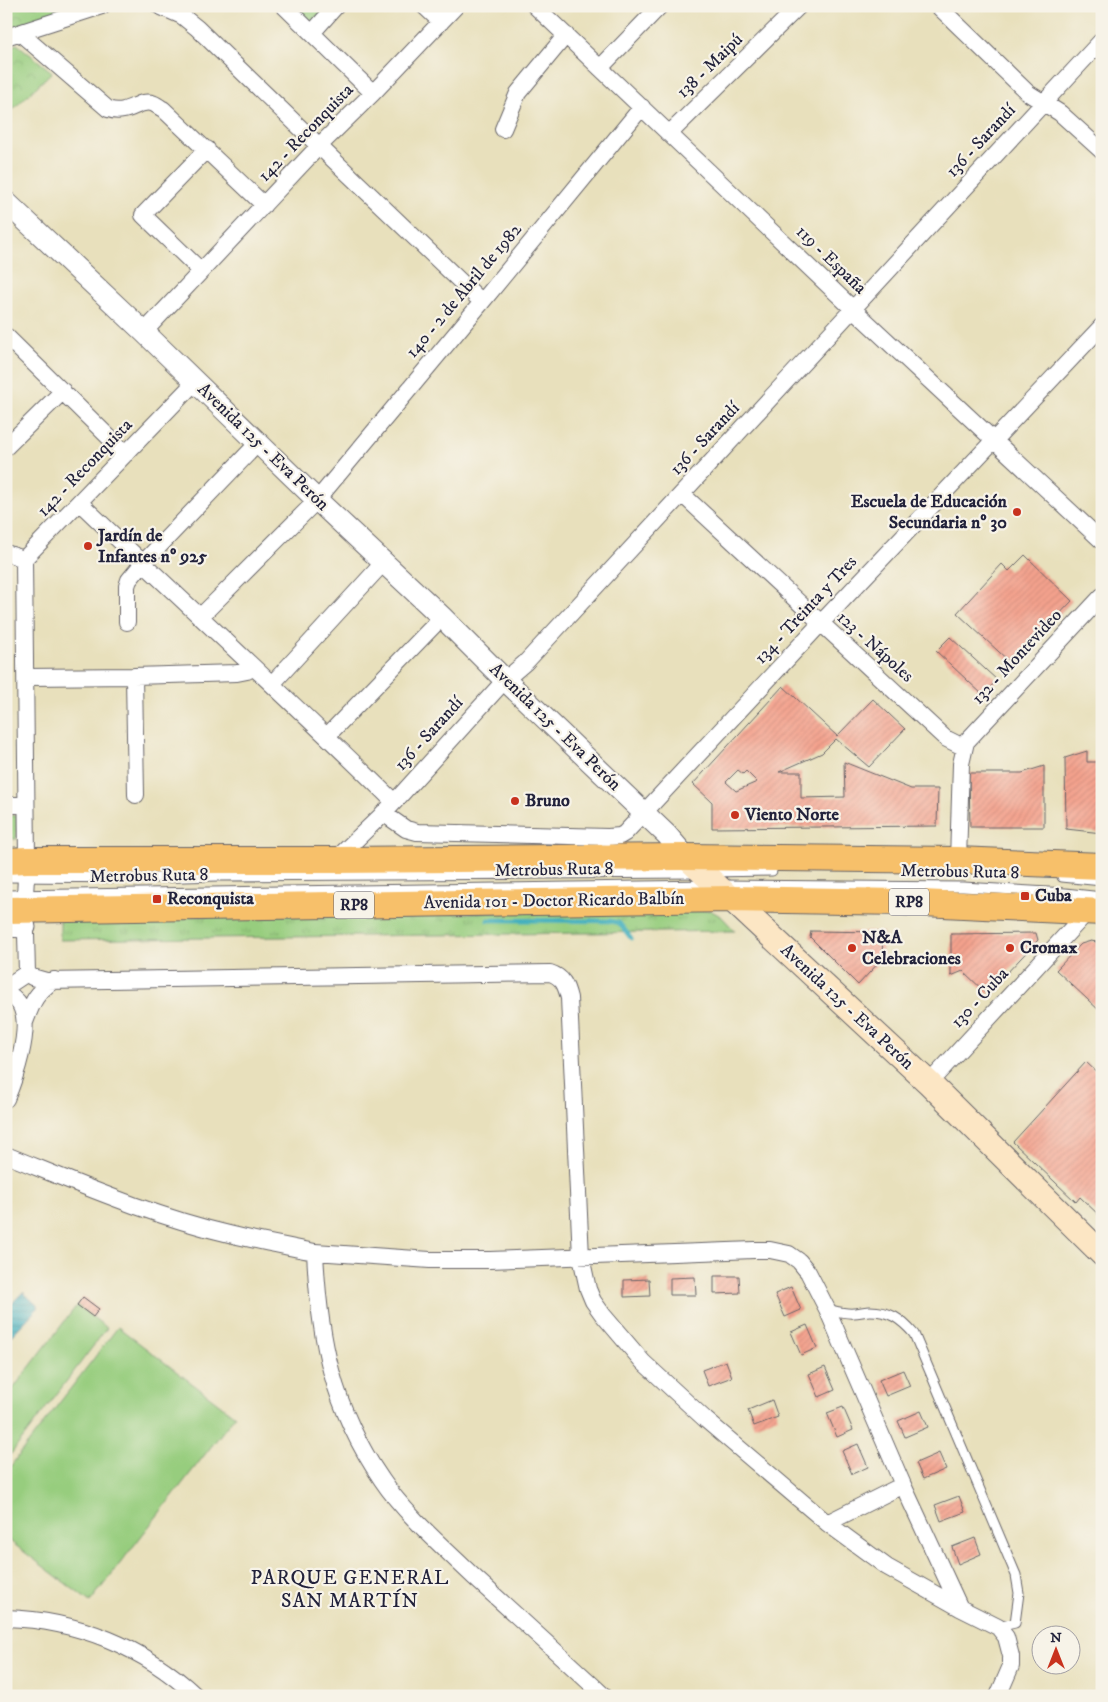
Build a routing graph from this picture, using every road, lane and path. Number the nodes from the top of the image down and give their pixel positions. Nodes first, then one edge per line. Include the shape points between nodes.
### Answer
1 (102, 6) edge
2 (159, 6) edge
3 (284, 6) edge
4 (336, 6) edge
5 (424, 6) edge
6 (456, 6) edge
7 (534, 6) edge
8 (660, 6) edge
9 (799, 6) edge
10 (938, 6) edge
11 (441, 22) junction
12 (312, 33) junction
13 (13, 35) edge
14 (566, 35) junction
15 (1102, 40) edge
16 (600, 68) junction
17 (373, 93) junction
18 (1044, 102) junction
19 (642, 107) junction
20 (503, 129) dead end
21 (670, 133) junction
22 (319, 146) junction
23 (207, 150) junction
24 (1102, 151) edge
25 (6, 202) edge
26 (264, 205) junction
27 (201, 271) junction
28 (482, 302) junction
29 (853, 309) junction
30 (1102, 326) edge
31 (144, 332) junction
32 (6, 336) edge
33 (195, 382) junction
34 (63, 392) junction
35 (994, 440) junction
36 (258, 443) junction
37 (6, 447) edge
38 (126, 454) junction
39 (682, 494) junction
40 (317, 500) junction
41 (80, 503) junction
42 (1102, 541) edge
43 (6, 553) edge
44 (24, 559) junction
45 (384, 562) junction
46 (143, 563) junction
47 (1102, 596) edge
48 (200, 618) junction
49 (442, 618) junction
50 (127, 622) dead end
51 (820, 624) junction
52 (253, 667) junction
53 (134, 676) junction
54 (26, 677) junction
55 (505, 680) junction
56 (272, 684) junction
57 (327, 736) junction
58 (963, 747) junction
59 (136, 795) dead end
60 (26, 805) junction
61 (6, 806) edge
62 (389, 807) junction
63 (643, 812) junction
64 (335, 860) junction
65 (958, 860) junction
66 (20, 866) edge
67 (1102, 866) edge
68 (777, 871) dead end
69 (1052, 876) dead end
70 (6, 877) edge
71 (708, 878) junction
72 (1102, 881) edge
73 (1098, 904) edge
74 (16, 911) edge
75 (26, 973) junction
76 (54, 980) junction
77 (6, 987) edge
78 (6, 992) edge
79 (24, 1022) junction
80 (928, 1083) junction
81 (6, 1099) edge
82 (6, 1155) edge
83 (315, 1252) junction
84 (1102, 1254) edge
85 (581, 1258) junction
86 (826, 1309) junction
87 (904, 1485) junction
88 (826, 1523) junction
89 (960, 1608) junction
90 (6, 1618) edge
91 (998, 1627) junction
92 (196, 1696) edge
93 (604, 1696) edge
94 (998, 1696) edge

1 - 13 street
2 - 22 street via 182,16 197,28
3 - 12 street
4 - 12 street
5 - 11 street
6 - 11 street, 142 - Reconquista
7 - 14 street, 119 - España
8 - 16 street
9 - 21 street, 138 - Maipú
10 - 18 street via 1028,93
11 - 17 street, 142 - Reconquista
12 - 17 street
13 - 23 street via 108,108 116,112 152,103
14 - 16 street, 119 - España
14 - 20 street via 518,93
15 - 18 street, 136 - Sarandí
16 - 19 street, 119 - España
17 - 22 street, 142 - Reconquista
18 - 24 street
18 - 29 street, 136 - Sarandí
19 - 21 street, 119 - España
19 - 28 street, 140 - 2 de Abril de 1982
21 - 29 street, 119 - España
22 - 26 street, 142 - Reconquista
22 - 28 street
23 - 26 street
23 - 27 street via 143,215
25 - 31 street, Avenida 125 - Eva Perón
26 - 27 street, 142 - Reconquista
27 - 31 street, 142 - Reconquista
28 - 40 street, 140 - 2 de Abril de 1982
29 - 35 street, 119 - España
29 - 39 street, 136 - Sarandí
30 - 35 street, 134 - Treinta y Tres
31 - 33 street, Avenida 125 - Eva Perón
32 - 34 street
33 - 36 street, Avenida 125 - Eva Perón
33 - 38 street, 142 - Reconquista
34 - 37 street
34 - 38 street
35 - 42 street, 119 - España
35 - 51 street, 134 - Treinta y Tres
36 - 40 street, Avenida 125 - Eva Perón
36 - 46 street
38 - 41 street, 142 - Reconquista
39 - 51 street, 123 - Nápoles
39 - 55 street, 136 - Sarandí via 526,662
40 - 45 street, Avenida 125 - Eva Perón
40 - 48 street, 140 - 2 de Abril de 1982
41 - 44 street, 142 - Reconquista
41 - 46 street, 134 - Treinta y Tres
43 - 44 street
44 - 54 street
45 - 49 street, Avenida 125 - Eva Perón
45 - 56 street
46 - 48 street, 134 - Treinta y Tres
46 - 50 street via 126,586
47 - 58 street, 132 - Montevideo
48 - 52 street, 134 - Treinta y Tres
49 - 55 street, Avenida 125 - Eva Perón
49 - 57 street
51 - 58 street, 123 - Nápoles via 944,738
51 - 63 street, 134 - Treinta y Tres
52 - 53 street via 237,673
52 - 56 street, 134 - Treinta y Tres
53 - 54 street
53 - 59 street
54 - 60 street
55 - 62 street, 136 - Sarandí
55 - 63 street, Avenida 125 - Eva Perón
56 - 57 street, 134 - Treinta y Tres
57 - 62 street, 134 - Treinta y Tres
58 - 65 street
60 - 61 street
60 - 66 street
62 - 63 street, 134 - Treinta y Tres via 406,829 417,832 608,837 625,833
62 - 64 street, 136 - Sarandí
63 - 71 street, Avenida 125 - Eva Perón
64 - 66 main road, Avenida 101 - Doctor Ricardo Balbín / RP8
64 - 71 main road, Avenida 101 - Doctor Ricardo Balbín / RP8
65 - 67 main road, Avenida 101 - Doctor Ricardo Balbín / RP8
65 - 71 main road, Avenida 101 - Doctor Ricardo Balbín / RP8
66 - 70 lane, Metrobus Ruta 8
66 - 71 lane, Metrobus Ruta 8 via 153,878
66 - 74 street
68 - 71 lane, Metrobus Ruta 8
69 - 72 lane
71 - 73 main road, Avenida 101 - Doctor Ricardo Balbín / RP8 via 902,902
71 - 74 main road, Avenida 101 - Doctor Ricardo Balbín / RP8
71 - 80 main road, Avenida 125 - Eva Perón
73 - 80 street, 130 - Cuba
74 - 75 street via 26,950
75 - 76 street via 38,979
75 - 77 street
76 - 79 street via 34,999
76 - 85 street via 556,975 566,985 569,998
78 - 79 street via 22,1009
79 - 81 street via 22,1052
80 - 84 main road, Avenida 125 - Eva Perón
82 - 83 street via 176,1219 228,1234
83 - 85 street via 430,1260
83 - 93 street via 317,1296 327,1359 356,1436 382,1482 456,1559
85 - 86 street via 780,1251 799,1261 808,1272
85 - 88 street via 593,1301 643,1362
86 - 87 street
86 - 91 lane via 845,1313 888,1313 904,1322 914,1334 1016,1575 1020,1593 1016,1623
87 - 88 street
87 - 89 street
88 - 89 street via 887,1567
89 - 91 street
90 - 92 street via 47,1621 100,1635 152,1662
91 - 94 street via 1006,1637 1011,1656 1009,1671

